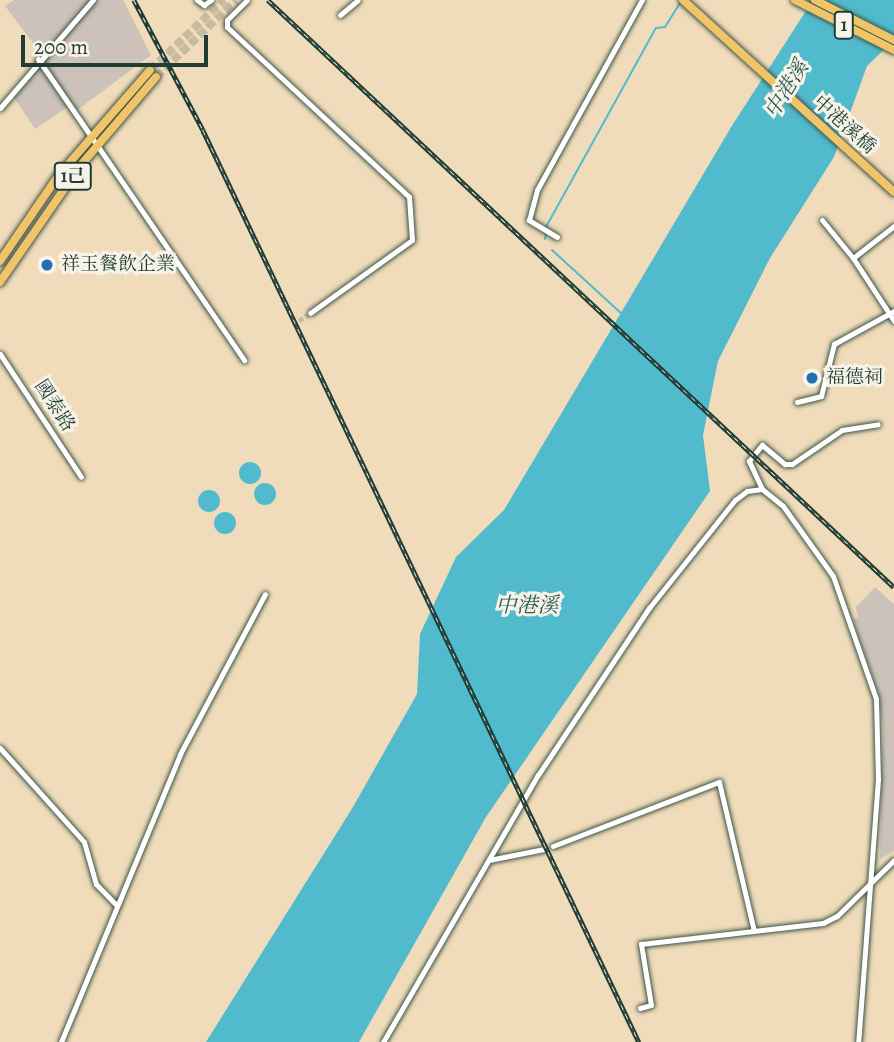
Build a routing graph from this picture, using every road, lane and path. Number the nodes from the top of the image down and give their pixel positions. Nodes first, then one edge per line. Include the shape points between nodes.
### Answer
1 (93, 0) edge
2 (197, 0) edge
3 (211, 0) edge
4 (247, 0) edge
5 (358, 0) edge
6 (642, 0) edge
7 (683, 0) edge
8 (795, 0) edge
9 (815, 0) edge
10 (340, 15) dead end
11 (894, 40) edge
12 (894, 50) edge
13 (38, 59) junction
14 (0, 108) edge
15 (91, 136) junction
16 (97, 145) junction
17 (892, 190) edge
18 (822, 220) dead end
19 (894, 226) edge
20 (557, 237) dead end
21 (853, 258) junction
22 (0, 261) edge
23 (0, 282) edge
24 (892, 312) edge
25 (310, 313) tunnel mouth
26 (894, 320) edge
27 (0, 354) edge
28 (244, 360) dead end
29 (797, 402) dead end
30 (878, 424) dead end
31 (81, 477) dead end
32 (762, 489) junction
33 (265, 594) dead end
34 (0, 748) edge
35 (553, 846) dead end
36 (544, 849) dead end
37 (489, 860) junction
38 (894, 860) edge
39 (871, 881) junction
40 (117, 906) junction
41 (754, 931) junction
42 (640, 1008) dead end
43 (61, 1042) edge
44 (383, 1042) edge
45 (858, 1042) edge

1 - 13 street
2 - 3 street via 204,5
4 - 25 street via 227,20 228,27 409,197 412,240
5 - 10 street
6 - 20 street via 537,190 529,220
7 - 17 main road, 中港溪橋
8 - 12 main road, 1
9 - 11 main road, 1
13 - 14 street
13 - 15 street
15 - 16 street
15 - 16 main road, 1己 via 153,74
15 - 22 main road, 1己
16 - 23 main road, 1己
16 - 28 street
18 - 21 street
19 - 21 street
21 - 24 street
24 - 26 street
24 - 29 street via 834,344 821,396
27 - 31 street, 國泰路
30 - 32 street via 842,430 792,464 785,464 762,445 749,461
32 - 37 street via 747,491 735,500 649,608 538,775
32 - 39 street via 783,506 833,576 876,699 878,779
33 - 40 street via 193,726
34 - 40 street via 71,824 84,842 96,884
35 - 41 street via 719,782
36 - 37 street
37 - 44 street
38 - 39 street
39 - 41 street via 837,916 823,923
39 - 45 street
40 - 43 street
41 - 42 street via 641,944 652,1005

